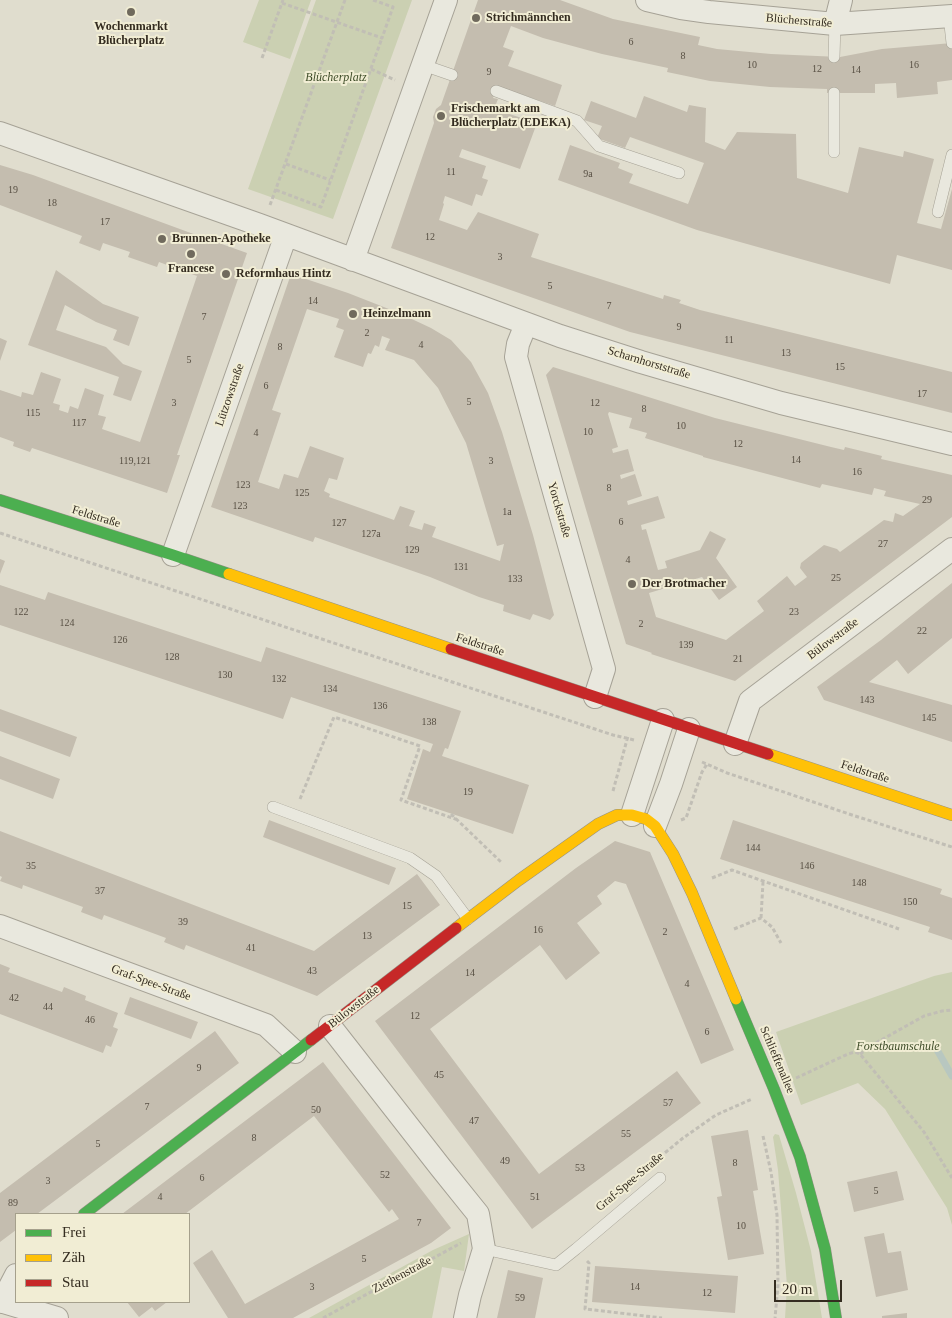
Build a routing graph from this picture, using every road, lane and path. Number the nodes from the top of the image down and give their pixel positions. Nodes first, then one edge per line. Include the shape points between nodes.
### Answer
1 (345, 0) edge
2 (374, 0) edge
3 (446, 0) edge
4 (647, 0) edge
5 (841, 0) edge
6 (283, 1) edge
7 (950, 16) edge
8 (337, 22) junction
9 (834, 24) junction
10 (382, 38) junction
11 (952, 43) edge
12 (834, 57) dead end
13 (262, 58) dead end
14 (423, 65) junction
15 (371, 70) junction
16 (452, 75) dead end
17 (385, 76) dead end
18 (496, 91) dead end
19 (834, 92) dead end
20 (0, 133) edge
21 (834, 152) dead end
22 (952, 155) edge
23 (286, 164) junction
24 (679, 174) dead end
25 (330, 180) junction
26 (276, 190) junction
27 (273, 198) dead end
28 (938, 212) dead end
29 (286, 235) junction
30 (353, 260) junction
31 (526, 324) junction
32 (952, 444) edge
33 (0, 500) edge
34 (0, 533) edge
35 (952, 549) edge
36 (173, 555) junction
37 (595, 697) junction
38 (663, 720) junction
39 (689, 729) junction
40 (627, 738) junction
41 (735, 744) junction
42 (654, 746) junction
43 (680, 754) junction
44 (707, 764) junction
45 (611, 797) dead end
46 (273, 807) dead end
47 (451, 814) dead end
48 (293, 815) junction
49 (632, 815) junction
50 (952, 815) edge
51 (686, 818) dead end
52 (458, 820) junction
53 (655, 826) junction
54 (952, 847) edge
55 (721, 874) dead end
56 (520, 880) junction
57 (763, 881) junction
58 (761, 918) junction
59 (468, 920) junction
60 (0, 926) edge
61 (900, 930) dead end
62 (711, 938) junction
63 (781, 943) dead end
64 (952, 1010) edge
65 (330, 1026) junction
66 (295, 1052) junction
67 (860, 1054) junction
68 (774, 1089) junction
69 (763, 1135) dead end
70 (652, 1163) dead end
71 (660, 1178) dead end
72 (952, 1178) edge
73 (85, 1213) edge
74 (483, 1241) junction
75 (576, 1249) junction
76 (15, 1277) edge
77 (1, 1302) edge
78 (57, 1318) edge
79 (322, 1318) edge
80 (465, 1318) edge
81 (662, 1318) edge
82 (775, 1318) edge
83 (836, 1318) edge

1 - 8 path
2 - 10 path via 393,7
3 - 14 street
4 - 9 street, Blücherstraße via 709,12
5 - 9 street
6 - 8 path
6 - 13 path
7 - 9 street, Blücherstraße
7 - 11 lane
8 - 10 path
8 - 23 path
9 - 12 lane
10 - 15 path
14 - 16 lane
14 - 30 street
15 - 17 path
15 - 25 path
18 - 24 lane via 577,121 599,146
19 - 21 lane
20 - 29 street
22 - 28 lane
23 - 25 path
23 - 26 path
25 - 26 path via 321,207
26 - 27 path
29 - 30 street
29 - 36 street, Lützowstraße
30 - 31 street, Scharnhorststraße
31 - 32 street, Scharnhorststraße via 641,362 781,402
31 - 37 street, Yorckstraße via 516,357 604,669
33 - 36 street, Feldstraße
34 - 40 path
35 - 41 street, Bülowstraße via 750,701
36 - 37 street, Feldstraße
37 - 38 street, Feldstraße
38 - 39 street, Feldstraße
38 - 42 street
39 - 41 street, Feldstraße
39 - 43 street
40 - 42 path
40 - 45 path
41 - 50 street, Feldstraße
42 - 49 street
43 - 44 path
43 - 53 street
44 - 51 path
44 - 54 path
46 - 48 lane
47 - 52 path
48 - 52 path via 334,717 420,746 401,800
48 - 59 lane via 410,858 436,876
49 - 53 street
49 - 56 street, Bülowstraße via 617,815 598,824
52 - 56 path
53 - 62 street, Schlieffenallee via 673,854
55 - 57 path via 732,870
56 - 59 street, Bülowstraße
57 - 58 path
57 - 61 path
58 - 62 path
58 - 63 path via 772,927
59 - 65 street, Bülowstraße
60 - 66 street, Graf-Spee-Straße via 266,1025
62 - 68 street, Schlieffenallee
64 - 67 path via 924,1016
65 - 66 street, Bülowstraße
65 - 74 street via 478,1214
66 - 73 street, Bülowstraße
67 - 68 path, Graf-Spee-Straße via 848,1054
67 - 72 path via 924,1132
68 - 70 path, Graf-Spee-Straße via 716,1116
68 - 83 street, Schlieffenallee via 818,1218
69 - 82 path via 777,1215
71 - 75 lane
74 - 75 lane via 556,1265
74 - 79 path, Ziethenstraße via 474,1235
74 - 80 street
75 - 81 path via 589,1263 585,1309
76 - 77 street
77 - 78 street

